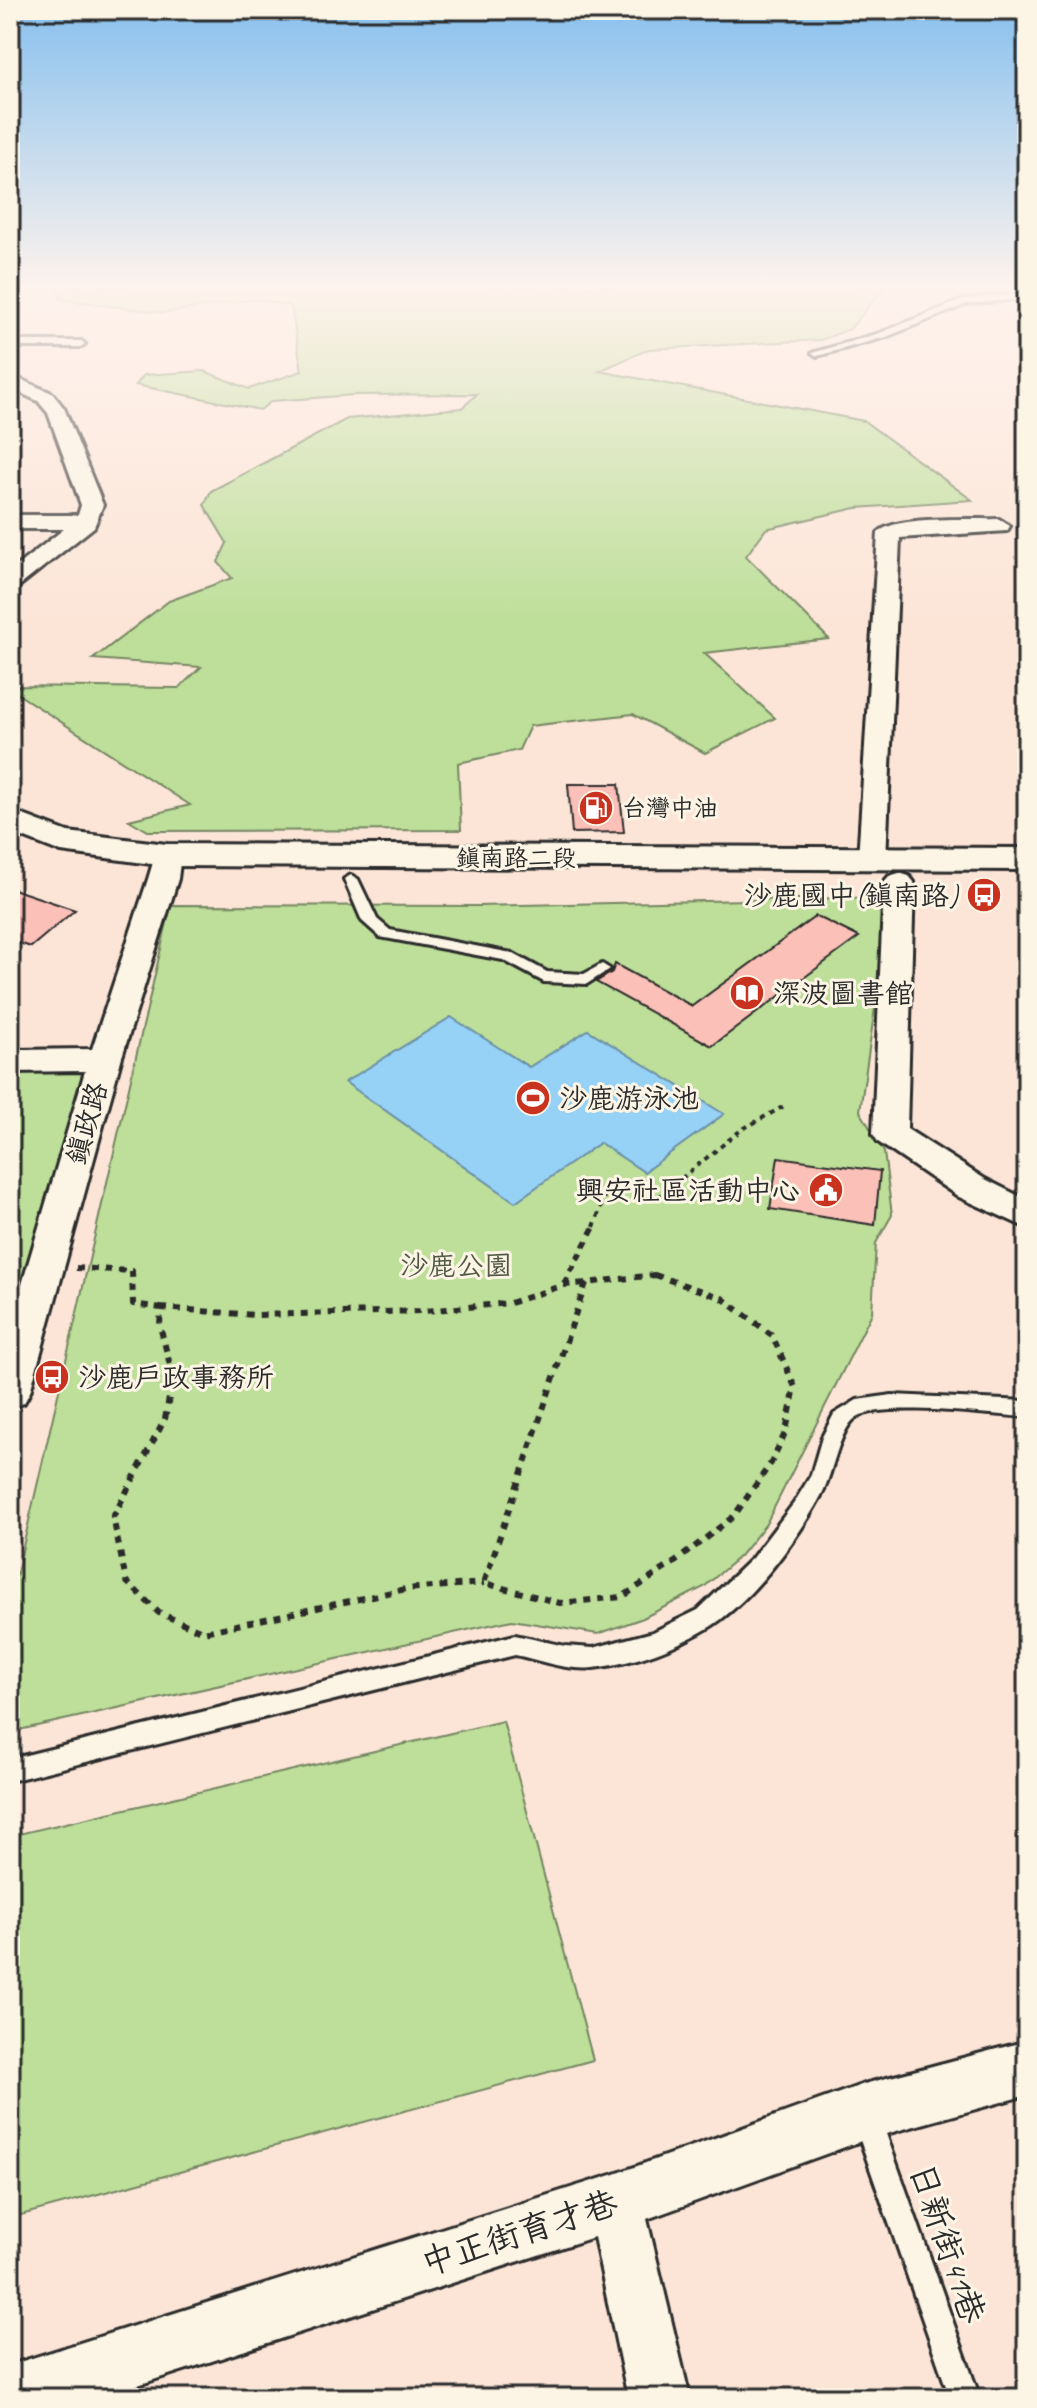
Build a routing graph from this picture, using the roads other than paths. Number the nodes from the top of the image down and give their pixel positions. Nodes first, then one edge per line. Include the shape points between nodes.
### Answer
1 (47, 399) edge
2 (10, 522) edge
3 (86, 522) junction
4 (999, 526) dead end
5 (10, 582) edge
6 (10, 820) edge
7 (10, 849) edge
8 (1027, 859) edge
9 (165, 867) junction
10 (886, 871) junction
11 (351, 879) junction
12 (1027, 883) edge
13 (602, 969) dead end
14 (105, 1060) junction
15 (10, 1061) edge
16 (1027, 1215) edge
17 (10, 1392) edge
18 (1027, 1409) edge
19 (10, 1770) edge
20 (1027, 2068) edge
21 (864, 2112) junction
22 (615, 2202) junction
23 (10, 2396) edge
24 (659, 2398) edge
25 (965, 2398) edge

1 - 3 street via 57,412 92,505
2 - 3 street
3 - 5 street
4 - 10 street via 889,533
6 - 9 street, 鎮南路二段 via 61,842
7 - 9 street, 鎮南路二段 via 73,871
8 - 10 street, 鎮南路二段
9 - 10 street, 鎮南路二段
9 - 11 street, 鎮南路二段
9 - 14 street, 鎮政路
10 - 11 street, 鎮南路二段
10 - 12 street, 鎮南路二段
10 - 16 street via 890,1134 972,1188
11 - 13 lane via 370,921 385,934 507,956 544,977 587,979
14 - 15 street
14 - 17 street, 鎮政路
18 - 19 lane via 893,1404 855,1408 833,1429 821,1474 766,1555 715,1611 650,1645 591,1658 515,1645
20 - 21 street, 中正街育才巷
21 - 22 street, 中正街育才巷
21 - 25 lane, 日新街41巷
22 - 23 street, 中正街育才巷
22 - 24 street

